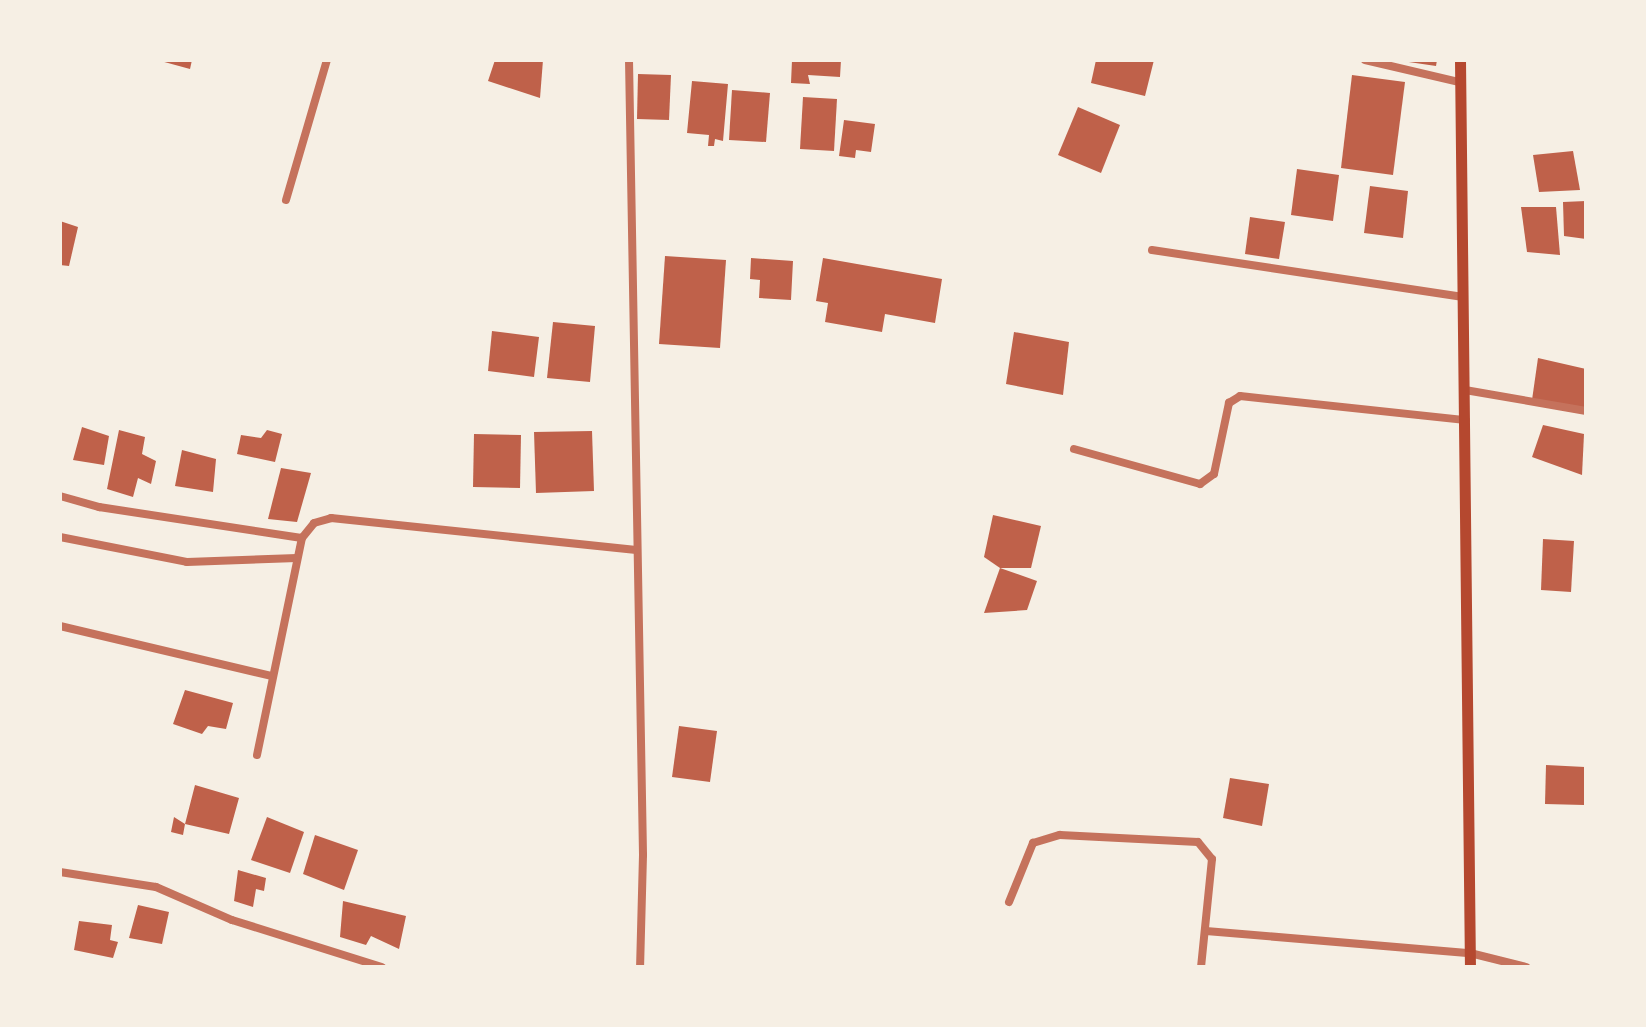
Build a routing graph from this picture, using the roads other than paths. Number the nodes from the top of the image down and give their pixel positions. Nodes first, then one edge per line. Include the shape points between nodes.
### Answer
1 (327, 60) edge
2 (629, 60) edge
3 (1365, 60) edge
4 (1460, 60) edge
5 (1459, 82) junction
6 (286, 200) dead end
7 (1152, 250) dead end
8 (1461, 297) junction
9 (1466, 390) junction
10 (1586, 411) edge
11 (1466, 420) junction
12 (1074, 449) dead end
13 (60, 496) edge
14 (60, 537) edge
15 (302, 538) junction
16 (636, 550) junction
17 (297, 558) junction
18 (60, 626) edge
19 (271, 676) junction
20 (257, 755) dead end
21 (60, 872) edge
22 (1009, 902) dead end
23 (1206, 932) junction
24 (1470, 960) edge
25 (382, 967) edge
26 (640, 967) edge
27 (1201, 967) edge
28 (1526, 967) edge

1 - 6 street
2 - 16 street
3 - 5 street
4 - 5 main road
5 - 8 main road
7 - 8 street
8 - 9 main road
9 - 10 street
9 - 11 main road
11 - 12 street via 1240,396 1229,403 1214,474 1200,484
11 - 24 main road
13 - 15 street
14 - 17 street via 187,562
15 - 16 street via 314,523 332,518
15 - 17 street
16 - 26 street via 644,856
17 - 19 street
18 - 19 street
19 - 20 street
21 - 25 street via 156,887 232,920
22 - 23 street via 1033,843 1060,835 1198,842 1212,858
23 - 24 street
23 - 27 street
24 - 28 street

